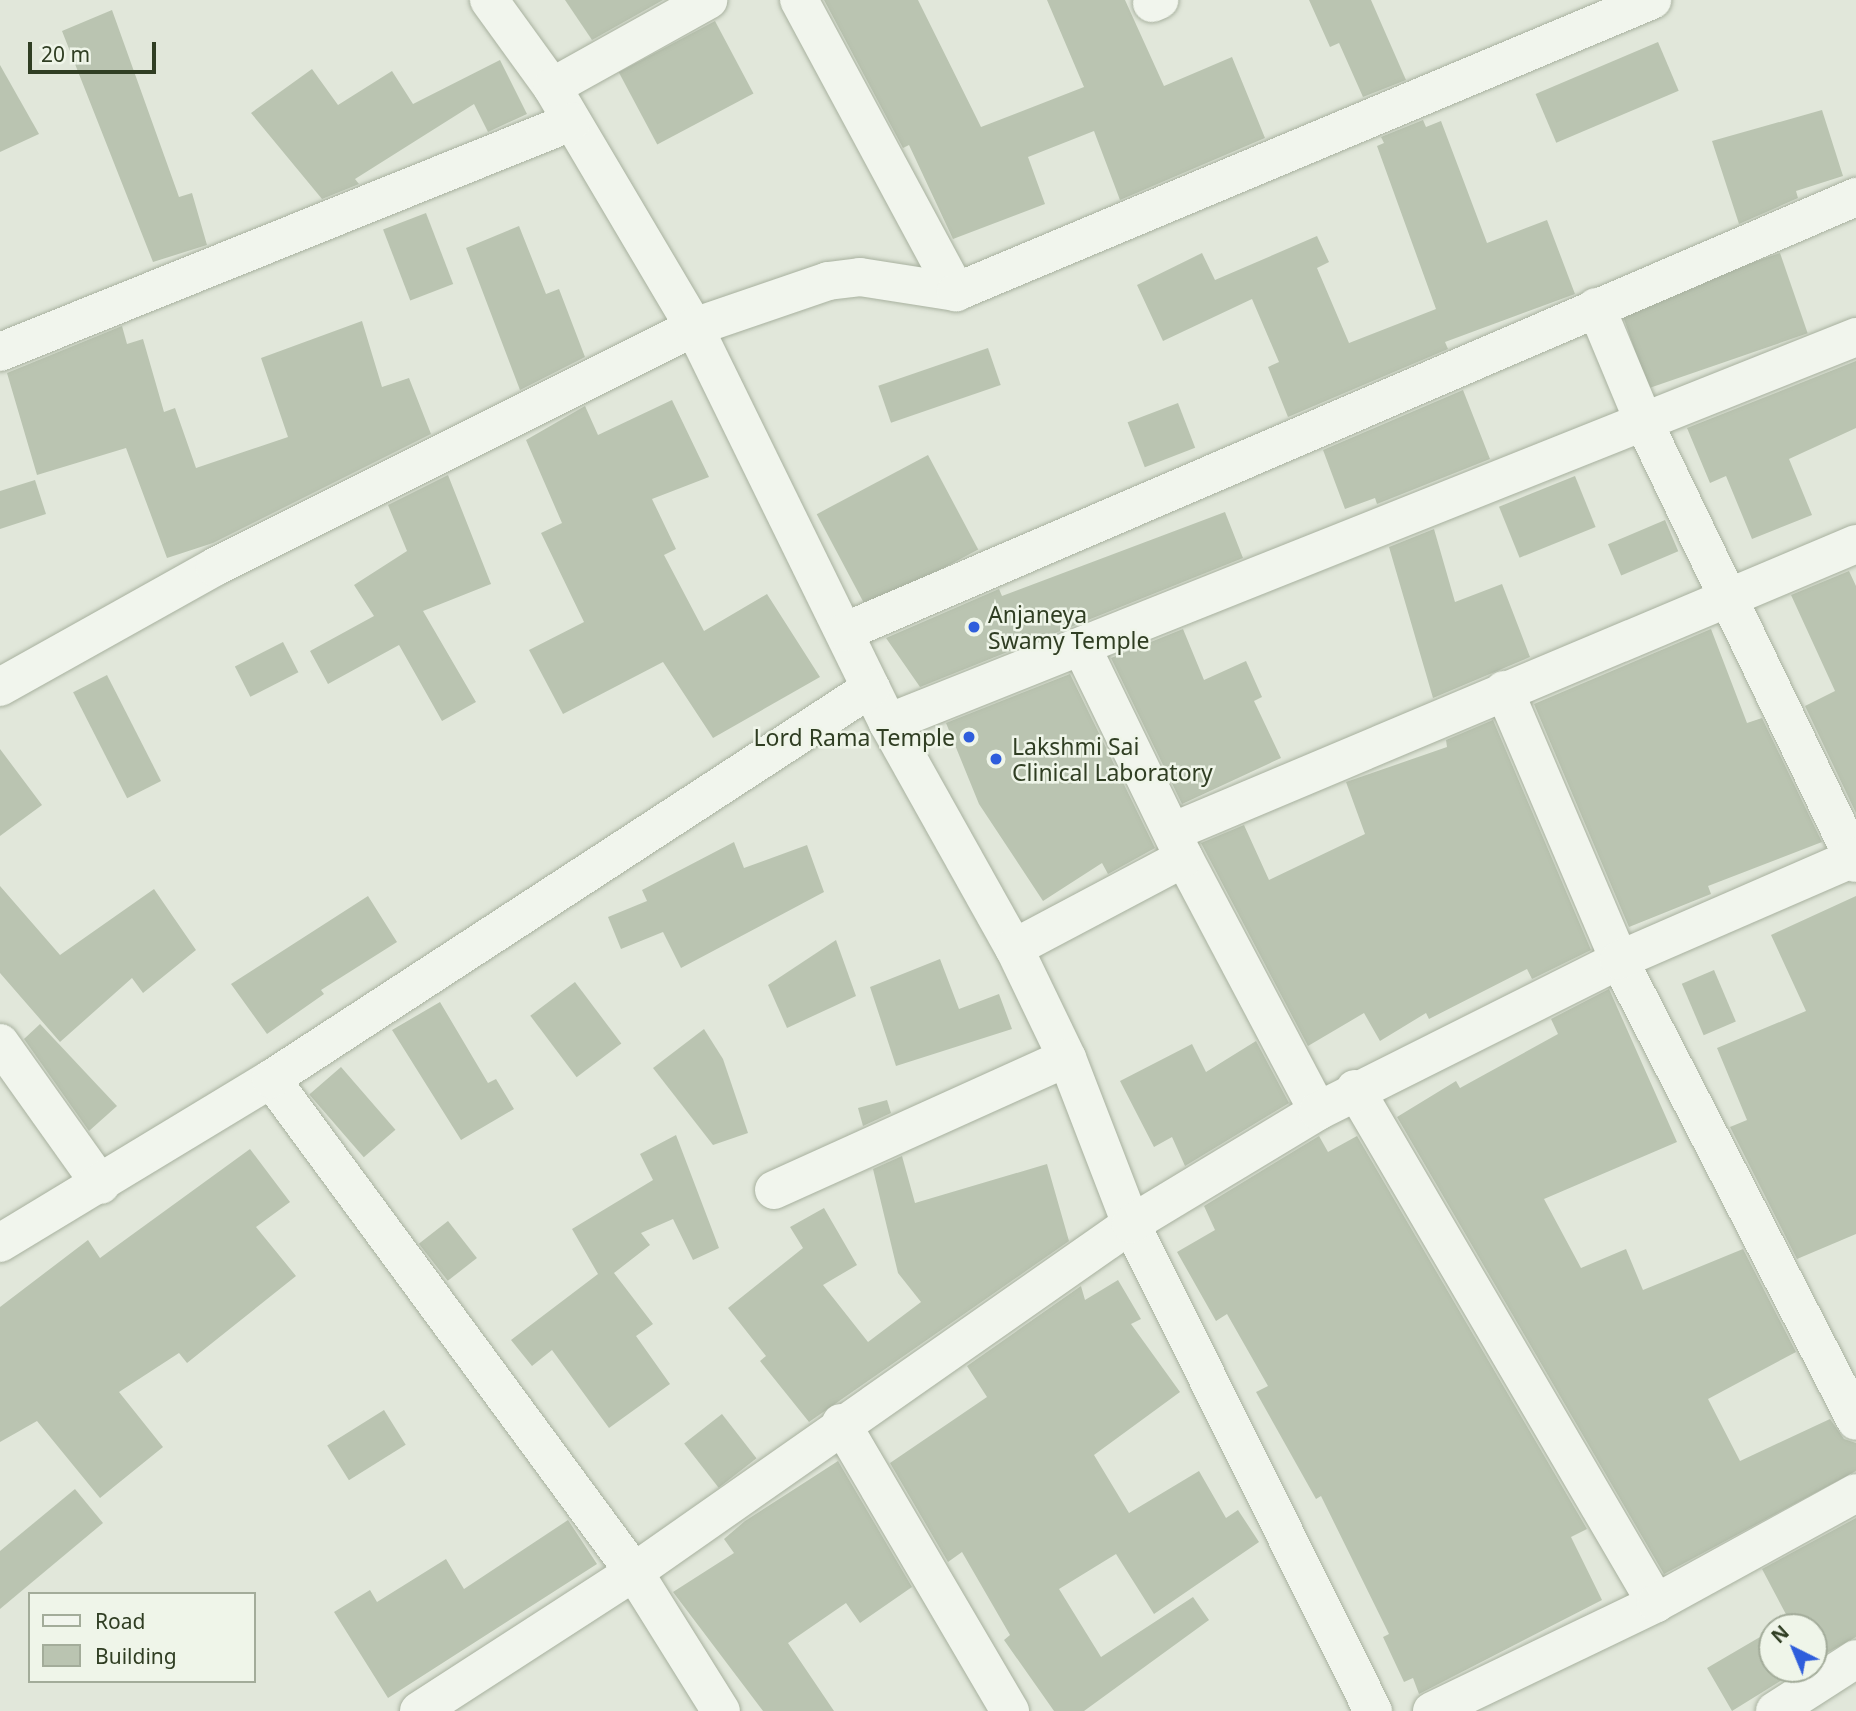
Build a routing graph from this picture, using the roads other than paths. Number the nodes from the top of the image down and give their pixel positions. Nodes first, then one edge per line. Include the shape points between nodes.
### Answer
1 (489, 0) edge
2 (708, 0) edge
3 (799, 0) edge
4 (1652, 0) edge
5 (552, 87) junction
6 (571, 122) junction
7 (1856, 197) edge
8 (956, 292) junction
9 (1596, 307) junction
10 (694, 327) junction
11 (1856, 337) edge
12 (0, 352) edge
13 (1645, 425) junction
14 (1856, 544) edge
15 (1727, 598) junction
16 (844, 632) junction
17 (1082, 648) junction
18 (0, 687) edge
19 (872, 688) junction
20 (1504, 690) junction
21 (888, 723) junction
22 (1178, 845) junction
23 (1855, 859) edge
24 (1014, 948) junction
25 (1619, 960) junction
26 (0, 1043) edge
27 (1067, 1058) junction
28 (271, 1079) junction
29 (1355, 1089) junction
30 (1318, 1111) junction
31 (100, 1185) junction
32 (774, 1190) dead end
33 (1131, 1224) junction
34 (0, 1243) edge
35 (1856, 1421) edge
36 (841, 1423) junction
37 (1856, 1493) edge
38 (634, 1572) junction
39 (1656, 1603) junction
40 (1856, 1659) edge
41 (419, 1711) edge
42 (721, 1711) edge
43 (1010, 1711) edge
44 (1373, 1711) edge
45 (1432, 1711) edge
46 (1775, 1711) edge

1 - 5 street
2 - 5 street
3 - 8 street
4 - 8 street
5 - 6 street
6 - 10 street
6 - 12 street
7 - 9 street
8 - 10 street via 860,277 828,281
9 - 13 street
9 - 16 street
10 - 16 street
10 - 18 street via 215,567
11 - 13 street
13 - 15 street
13 - 17 street
14 - 15 street
15 - 20 street
15 - 23 street
16 - 19 street
17 - 21 street
17 - 22 street
19 - 21 street
19 - 28 street
20 - 22 street
20 - 25 street
21 - 24 street
22 - 24 street
22 - 30 street
23 - 25 street
24 - 27 street
25 - 29 street
25 - 35 street
26 - 31 street
27 - 32 street
27 - 33 street
28 - 31 street
28 - 38 street
29 - 30 street
29 - 39 street
30 - 33 street
31 - 34 street
33 - 36 street
33 - 44 street
36 - 38 street
36 - 43 street
37 - 39 street
38 - 41 street
38 - 42 street
39 - 45 street
40 - 46 street

